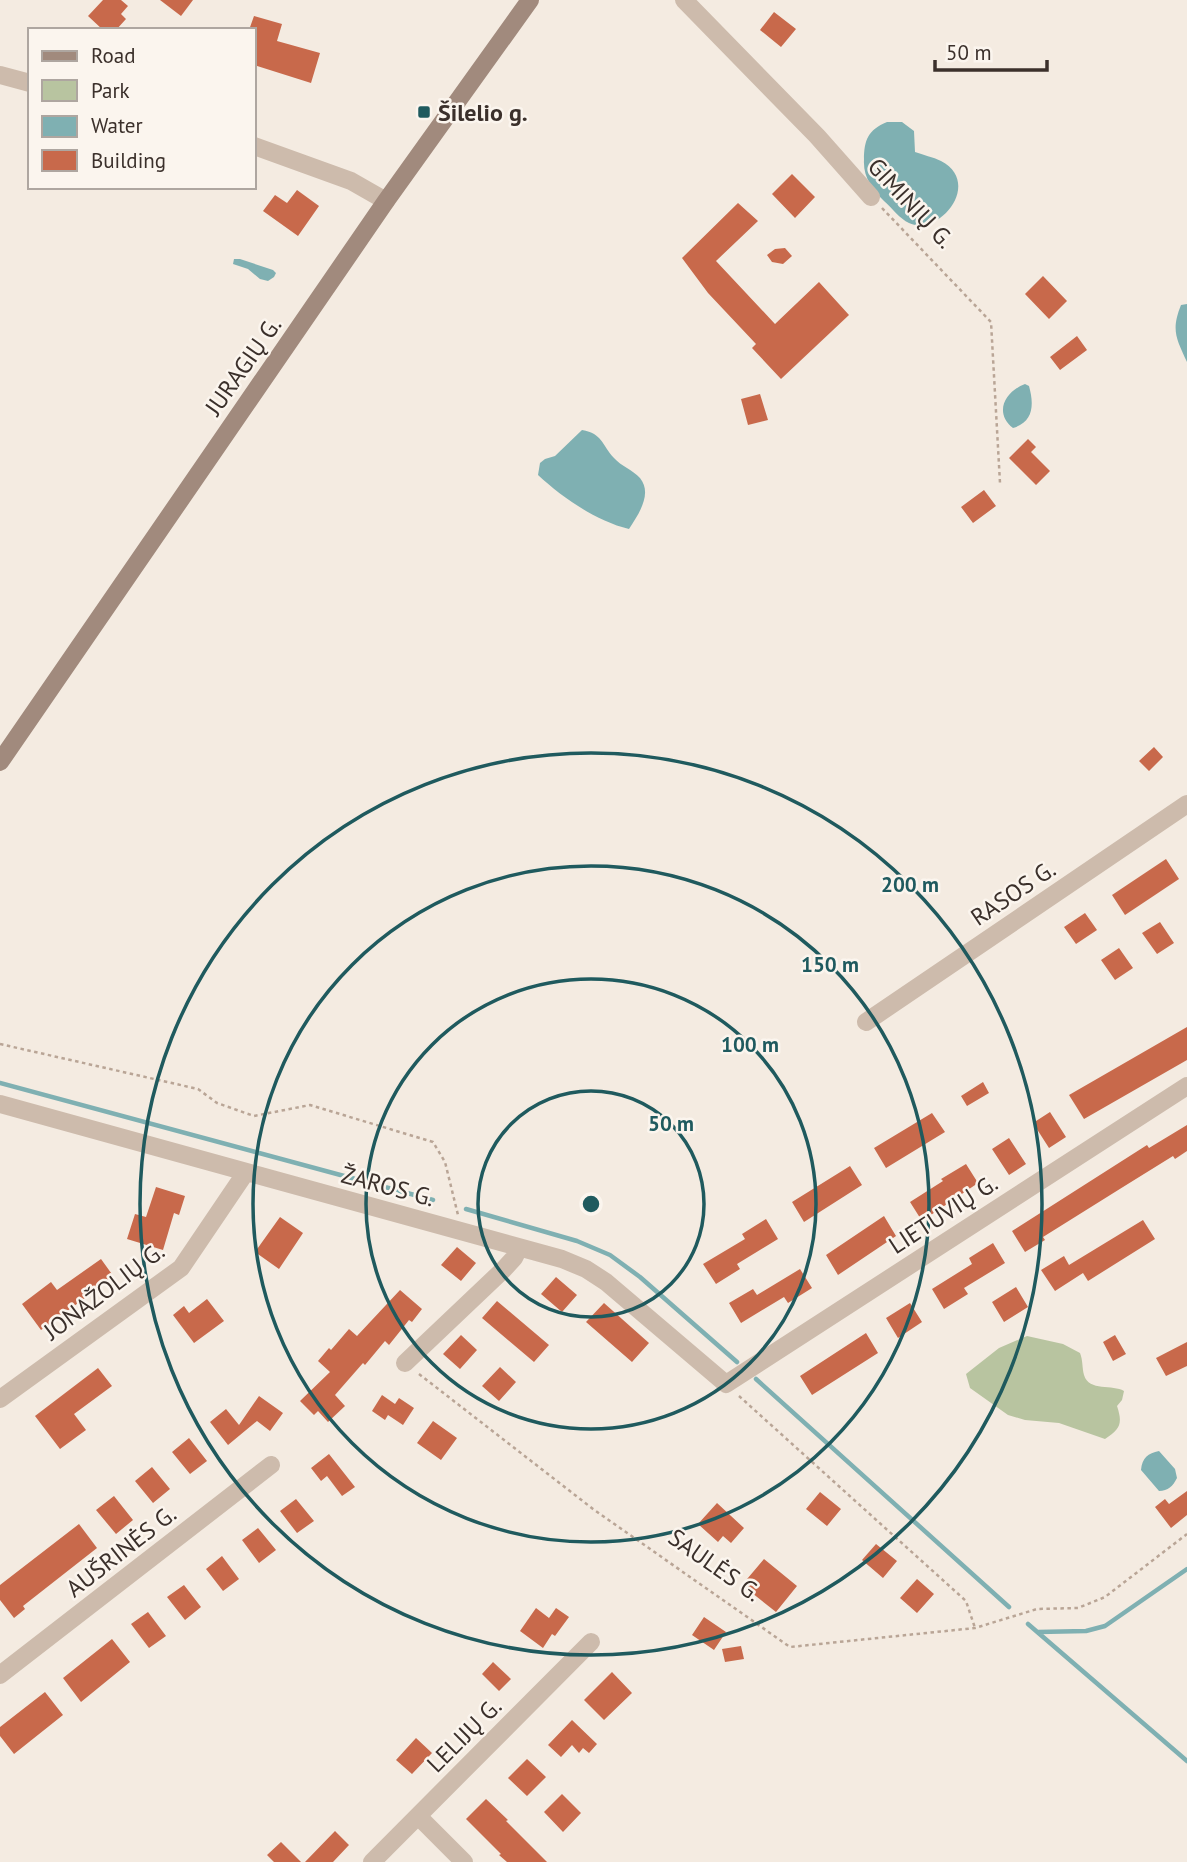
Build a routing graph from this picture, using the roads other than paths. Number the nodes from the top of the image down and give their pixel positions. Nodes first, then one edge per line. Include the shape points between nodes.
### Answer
1 (530, 0) edge
2 (684, 0) edge
3 (0, 75) edge
4 (28, 82) edge
5 (256, 147) edge
6 (871, 197) road end
7 (386, 201) junction
8 (0, 762) edge
9 (1187, 804) edge
10 (866, 1022) dead end
11 (1187, 1086) edge
12 (0, 1104) edge
13 (246, 1172) junction
14 (519, 1248) junction
15 (405, 1363) road end
16 (726, 1384) joint
17 (0, 1399) edge
18 (271, 1465) dead end
19 (591, 1642) dead end
20 (0, 1675) edge
21 (418, 1816) junction
22 (372, 1862) edge
23 (464, 1862) edge

1 - 7 main road, JURAGIŲ G.
2 - 6 street, GIMINIŲ G.
3 - 4 street
5 - 7 street via 351,181
7 - 8 main road, JURAGIŲ G.
9 - 10 street, RASOS G.
11 - 16 street, LIETUVIŲ G.
12 - 13 street, ŽAROS G.
13 - 14 street, ŽAROS G.
13 - 17 street, JONAŽOLIŲ G. via 181,1268
14 - 15 street
14 - 16 street, ŽAROS G. via 562,1259 607,1282
18 - 20 street, AUŠRINĖS G.
19 - 21 street, LELIJŲ G.
21 - 22 street, LELIJŲ G.
21 - 23 street

